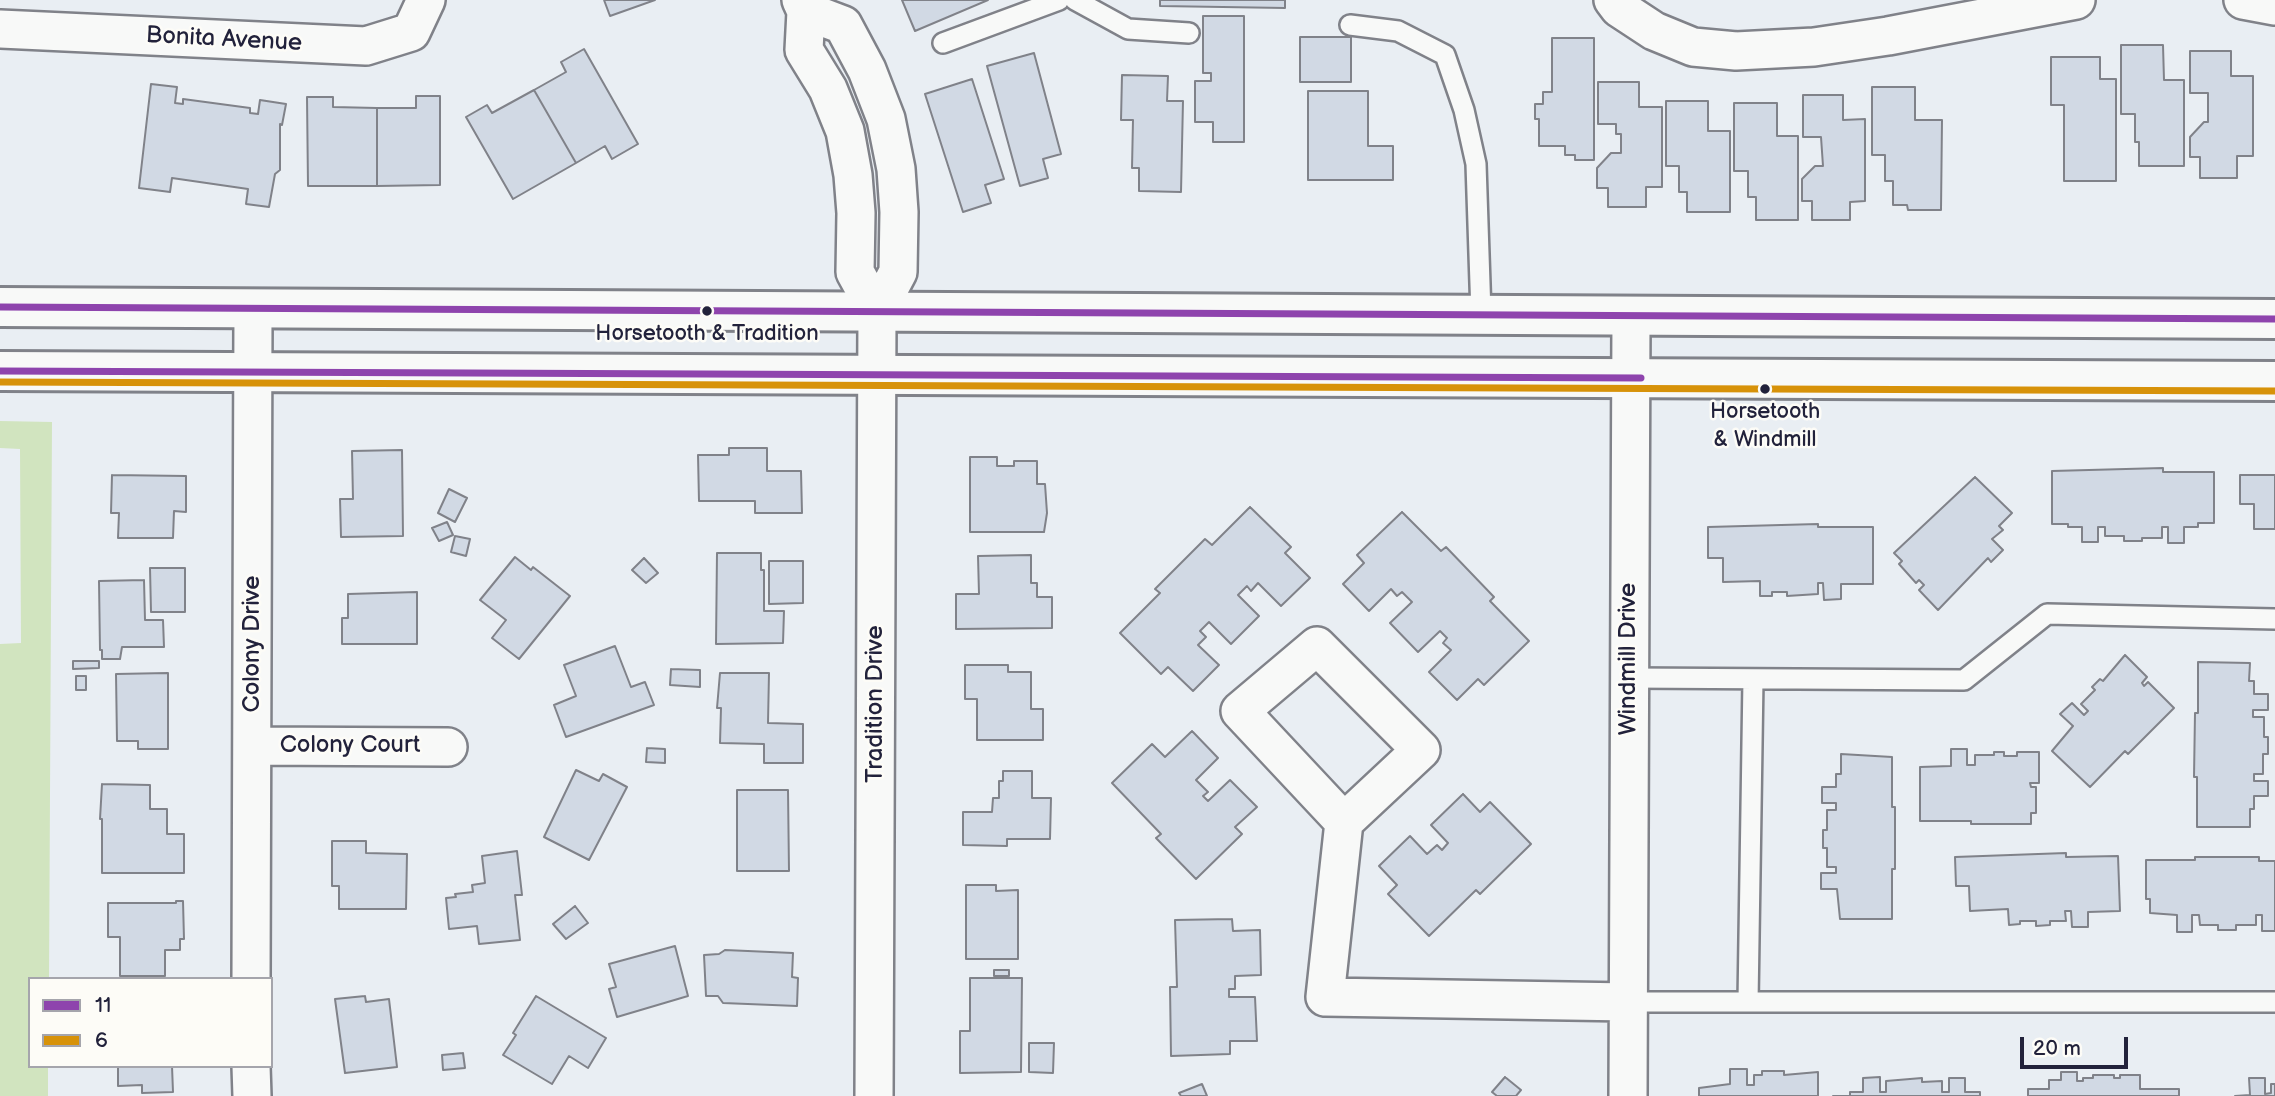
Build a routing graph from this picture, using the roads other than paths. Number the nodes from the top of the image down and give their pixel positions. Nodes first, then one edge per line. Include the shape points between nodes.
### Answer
1 (426, 0) edge
2 (1059, 0) edge
3 (1075, 0) edge
4 (1613, 0) edge
5 (2076, 0) edge
6 (2243, 0) edge
7 (804, 6) edge
8 (2275, 6) edge
9 (1350, 24) dead end
10 (0, 29) edge
11 (1189, 33) dead end
12 (943, 43) dead end
13 (0, 307) edge
14 (253, 310) junction
15 (877, 312) junction
16 (1481, 314) junction
17 (1630, 317) junction
18 (2275, 319) edge
19 (0, 371) edge
20 (253, 372) junction
21 (876, 375) junction
22 (1629, 378) junction
23 (2275, 381) edge
24 (2275, 619) edge
25 (1629, 678) junction
26 (1753, 679) junction
27 (252, 746) junction
28 (448, 747) dead end
29 (1344, 822) junction
30 (251, 977) edge
31 (1629, 1002) junction
32 (1748, 1002) junction
33 (2275, 1002) edge
34 (251, 1068) edge
35 (252, 1096) edge
36 (874, 1096) edge
37 (1628, 1096) edge

1 - 10 street, Bonita Avenue via 411,32 366,46
2 - 12 lane
3 - 11 lane via 1128,29
4 - 5 street via 1654,31 1693,47 1736,51 1814,47 1888,36
6 - 8 street
7 - 15 street, Tradition Drive via 843,25 886,119 897,180 898,272
9 - 16 lane via 1398,31 1444,55 1464,110 1476,164
13 - 14 main road
14 - 15 main road
14 - 20 street, Colony Drive
15 - 16 main road
15 - 21 street, Tradition Drive
16 - 17 main road
17 - 18 main road
17 - 22 street, Windmill Drive
19 - 20 main road
20 - 21 main road
20 - 27 street, Colony Drive
21 - 22 main road
21 - 36 street, Tradition Drive
22 - 23 main road
22 - 25 street, Windmill Drive
24 - 26 lane via 2047,614 1964,680
25 - 26 lane
25 - 31 street, Windmill Drive
26 - 32 lane
27 - 28 street, Colony Court
27 - 30 street, Colony Drive
29 - 29 street via 1421,750 1317,646 1240,711
29 - 31 street via 1325,997
31 - 32 lane
31 - 37 street, Windmill Drive
32 - 33 lane
34 - 35 street

